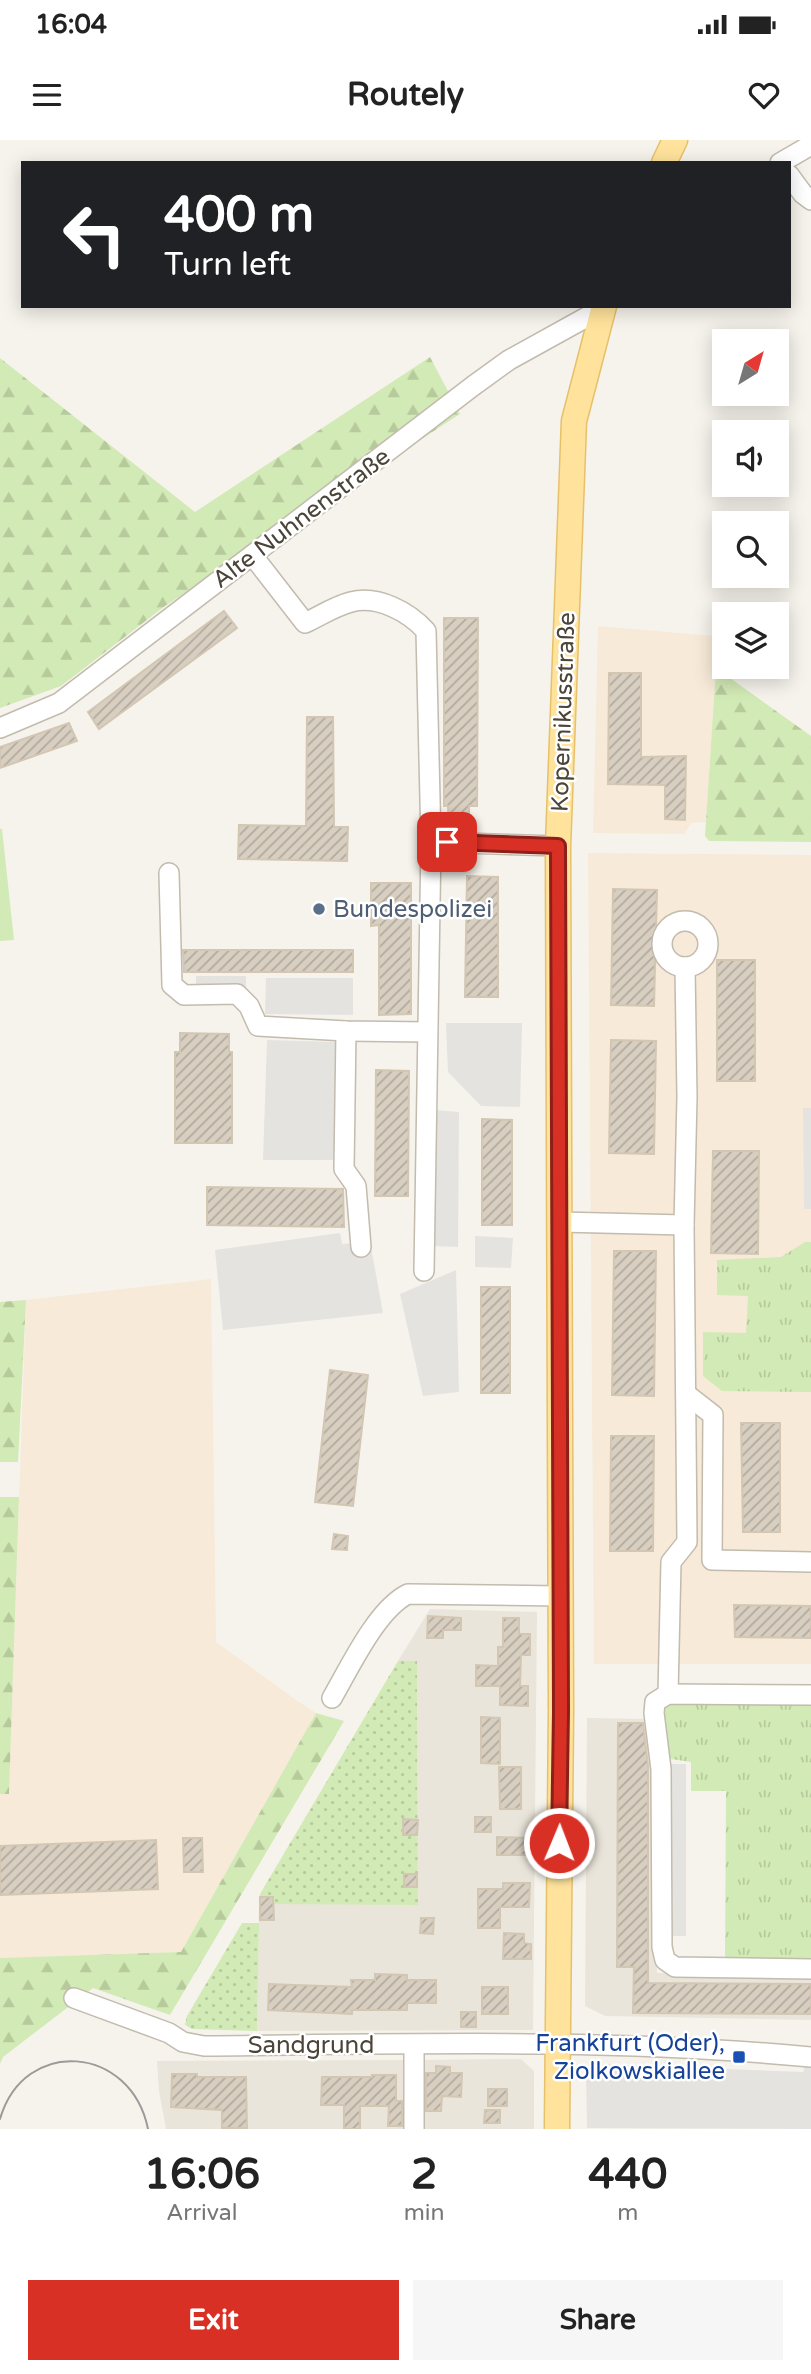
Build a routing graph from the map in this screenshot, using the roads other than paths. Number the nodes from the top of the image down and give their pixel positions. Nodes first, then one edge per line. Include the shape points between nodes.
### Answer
1 (675, 140) edge
2 (811, 145) edge
3 (665, 161) edge
4 (783, 161) edge
5 (791, 178) edge
6 (811, 200) edge
7 (602, 308) edge
8 (604, 308) edge
9 (253, 556) junction
10 (0, 727) edge
11 (431, 842) junction
12 (558, 846) junction
13 (169, 873) dead end
14 (685, 967) dead end
15 (346, 1031) junction
16 (427, 1032) junction
17 (560, 1222) junction
18 (684, 1225) junction
19 (361, 1247) dead end
20 (424, 1271) dead end
21 (686, 1394) junction
22 (811, 1562) edge
23 (561, 1596) junction
24 (668, 1694) junction
25 (811, 1695) edge
26 (332, 1698) dead end
27 (811, 1969) edge
28 (74, 1998) dead end
29 (558, 2043) junction
30 (414, 2045) junction
31 (811, 2057) edge
32 (414, 2129) edge
33 (557, 2129) edge

1 - 3 main road
2 - 4 street
5 - 6 street
7 - 9 street, Alte Nuhnenstraße via 509,360
8 - 12 main road, Kopernikusstraße via 574,421
9 - 10 street, Alte Nuhnenstraße via 58,703
9 - 11 street via 305,623 352,602 369,601 405,612 426,631
11 - 12 street
11 - 16 street
12 - 17 main road, Kopernikusstraße
13 - 15 street via 172,985 184,995 237,994 258,1026
14 - 18 street
15 - 16 street
15 - 19 street via 344,1168 356,1186
16 - 20 street
17 - 18 street
17 - 23 main road, Kopernikusstraße
18 - 21 street
21 - 22 street via 713,1415 712,1560
21 - 24 street via 688,1542 671,1562
23 - 26 street via 408,1594 381,1617
23 - 29 main road, Kopernikusstraße
24 - 25 street
24 - 27 street via 655,1702 654,1713 661,1769 665,1960 675,1967
28 - 30 street, Sandgrund via 183,2042 204,2046
29 - 30 street, Sandgrund
29 - 31 street, Sandgrund
29 - 33 main road, Kopernikusstraße
30 - 32 street

